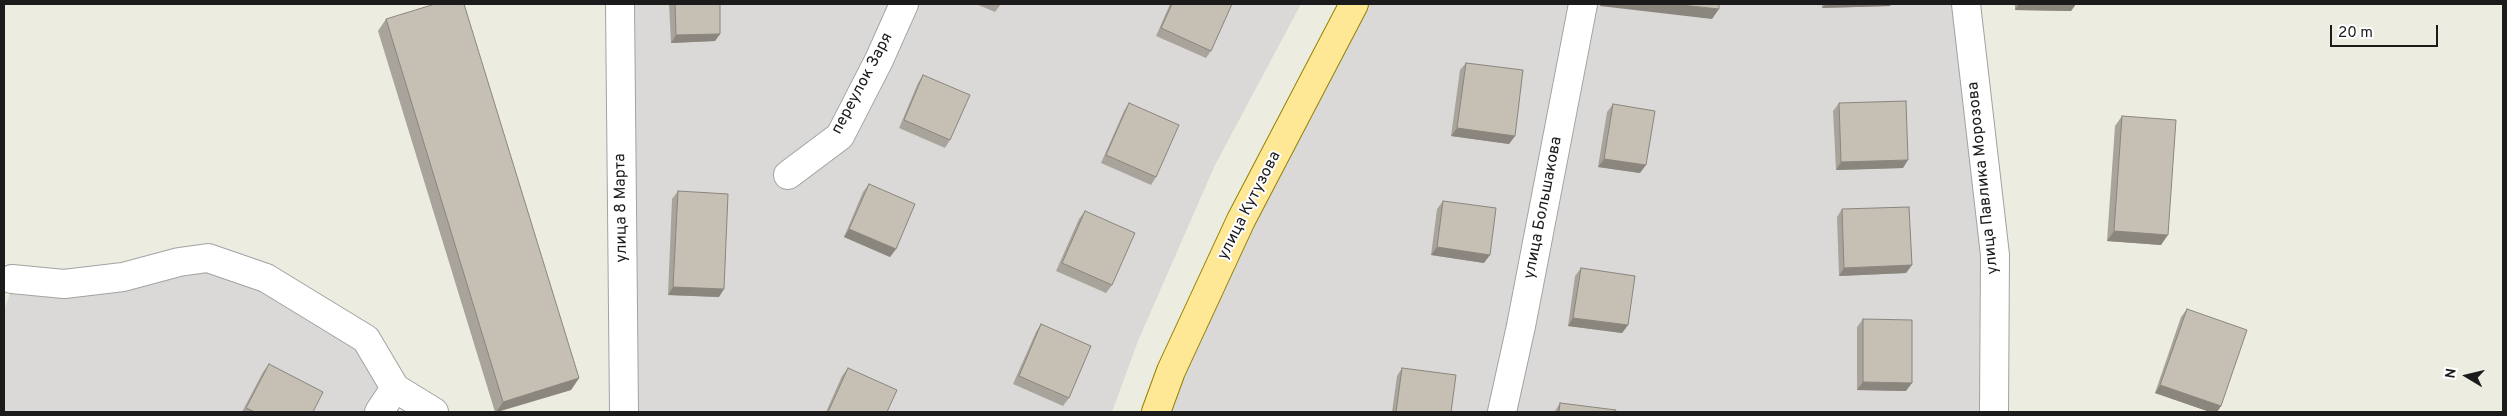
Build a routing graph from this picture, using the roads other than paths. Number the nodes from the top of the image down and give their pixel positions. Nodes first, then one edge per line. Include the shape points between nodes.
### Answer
1 (620, 4) edge
2 (904, 4) edge
3 (1354, 4) edge
4 (1583, 4) edge
5 (1966, 4) edge
6 (788, 176) dead end
7 (12, 279) dead end
8 (395, 388) junction
9 (379, 412) edge
10 (434, 412) edge
11 (624, 412) edge
12 (1156, 412) edge
13 (1502, 412) edge
14 (1994, 412) edge

1 - 11 street, улица 8 Марта
2 - 6 street, переулок Заря via 840,136
3 - 12 main road, улица Кутузова via 1241,220 1171,371
4 - 13 street, улица Большакова
5 - 14 street, улица Павлика Морозова via 1995,255
7 - 8 street via 64,284 123,277 208,258 266,278 366,340
8 - 9 street
8 - 10 street

